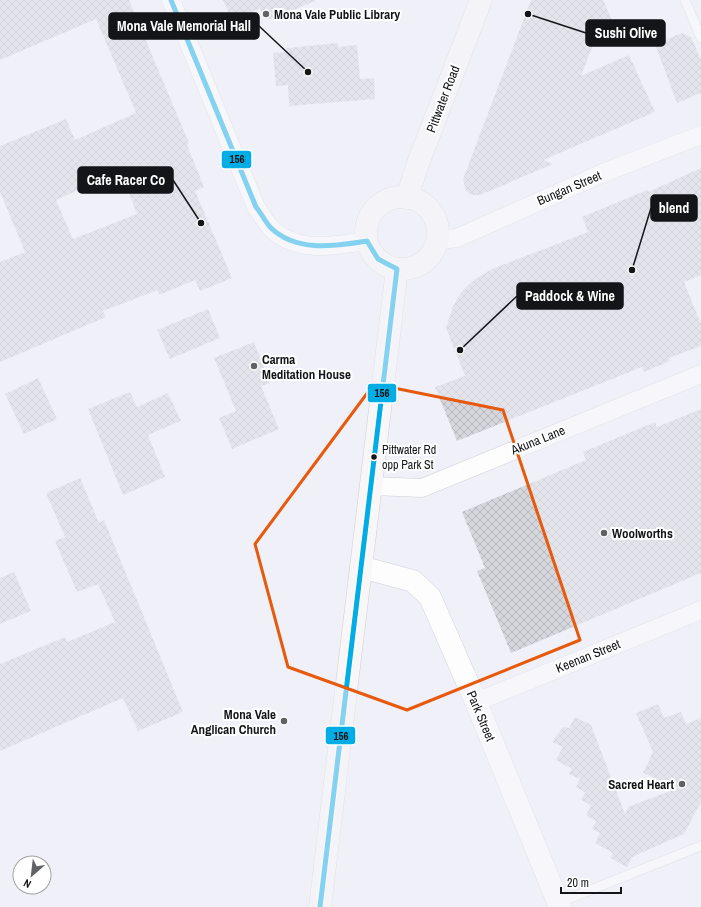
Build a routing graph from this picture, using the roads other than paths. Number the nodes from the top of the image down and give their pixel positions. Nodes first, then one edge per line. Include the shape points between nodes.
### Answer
1 (171, 0) edge
2 (481, 0) edge
3 (685, 0) edge
4 (701, 38) edge
5 (701, 135) edge
6 (407, 198) junction
7 (438, 240) junction
8 (367, 241) junction
9 (397, 269) junction
10 (701, 374) edge
11 (372, 486) junction
12 (361, 567) junction
13 (701, 610) edge
14 (476, 702) junction
15 (701, 846) edge
16 (559, 905) edge
17 (320, 907) edge

1 - 8 street via 256,207 270,227 284,238 304,246 336,246
2 - 6 main road, Pittwater Road
3 - 4 lane
5 - 7 street, Bungan Street via 603,173 457,238
6 - 7 main road via 418,201 428,208 438,228
6 - 8 main road via 395,198 375,209 366,230
7 - 9 main road via 428,259 413,267
8 - 9 main road via 378,260
9 - 11 main road
10 - 11 street, Akuna Lane via 422,488
11 - 12 main road
12 - 14 street, Park Street via 412,581 430,597
12 - 17 main road
13 - 14 street, Keenan Street
14 - 16 street, Park Street
15 - 16 lane

